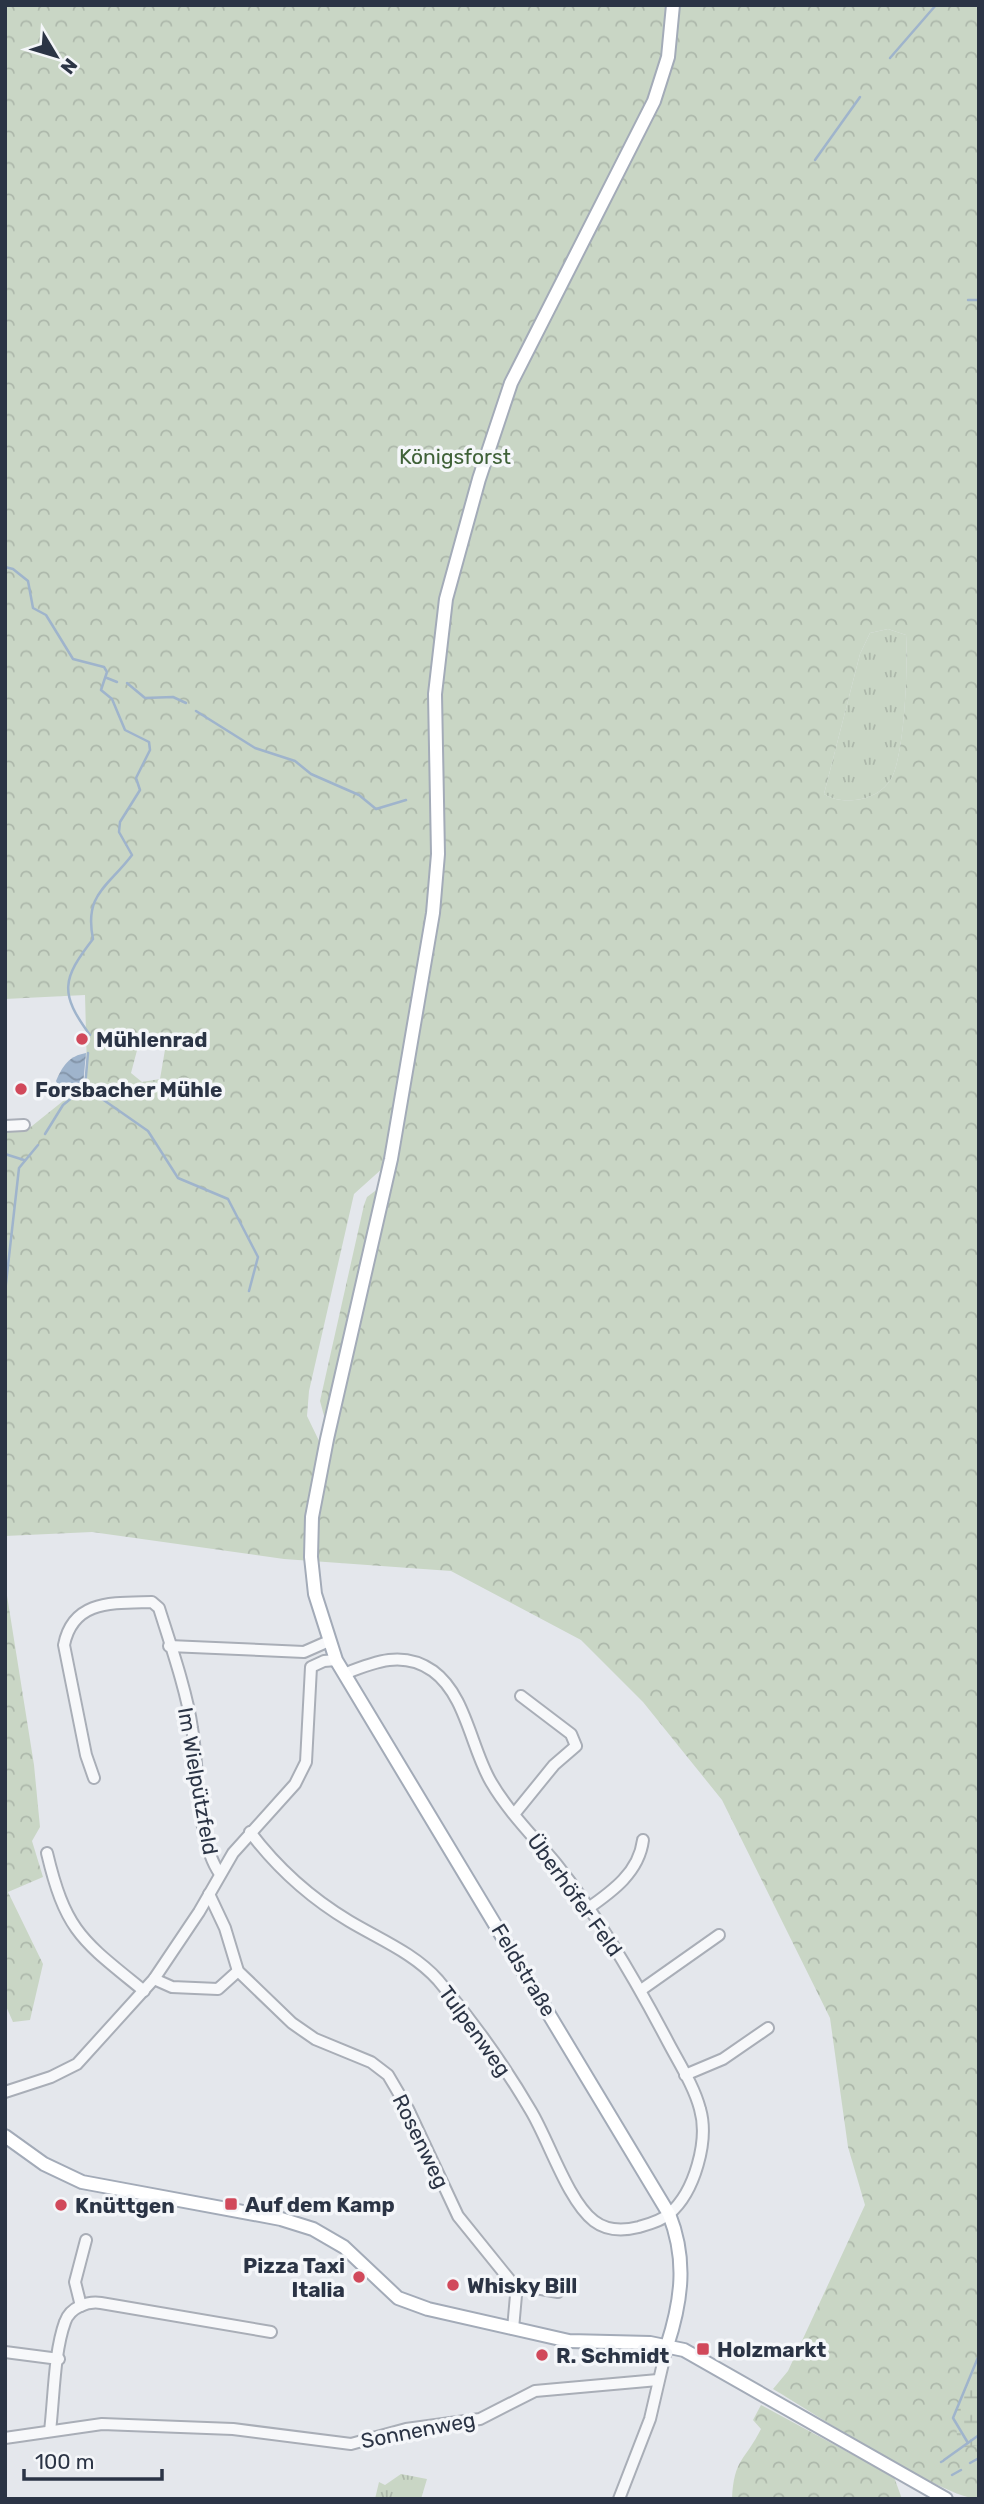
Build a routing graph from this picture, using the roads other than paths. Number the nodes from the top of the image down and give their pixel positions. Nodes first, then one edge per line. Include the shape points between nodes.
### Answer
1 (673, 5) edge
2 (24, 1125) dead end
3 (5, 1126) edge
4 (329, 1641) junction
5 (169, 1646) junction
6 (304, 1652) junction
7 (336, 1660) junction
8 (311, 1667) junction
9 (344, 1674) junction
10 (521, 1696) dead end
11 (94, 1778) dead end
12 (514, 1814) junction
13 (250, 1832) junction
14 (643, 1840) dead end
15 (47, 1853) dead end
16 (220, 1874) junction
17 (209, 1894) junction
18 (587, 1909) junction
19 (719, 1935) dead end
20 (238, 1971) junction
21 (154, 1979) junction
22 (144, 1990) junction
23 (641, 1990) junction
24 (768, 2028) dead end
25 (685, 2075) junction
26 (5, 2092) edge
27 (5, 2136) edge
28 (669, 2214) junction
29 (86, 2240) dead end
30 (513, 2284) junction
31 (558, 2292) dead end
32 (80, 2306) junction
33 (513, 2329) junction
34 (271, 2332) dead end
35 (667, 2346) junction
36 (5, 2352) edge
37 (59, 2359) junction
38 (658, 2380) junction
39 (50, 2431) junction
40 (5, 2438) edge
41 (619, 2499) edge
42 (946, 2499) edge

1 - 4 main road, Feldstraße via 667,57 647,119 526,348 503,401 446,599 435,694 438,855 434,904 391,1159 315,1498 311,1545 318,1606
2 - 3 street
4 - 6 street
4 - 7 main road, Feldstraße
5 - 6 street
5 - 11 street, Im Wielpützfeld via 159,1608 152,1602 96,1605 71,1625 64,1645
5 - 16 street, Im Wielpützfeld via 192,1726 211,1862
6 - 8 street
7 - 8 street
7 - 9 main road, Feldstraße
8 - 13 street via 304,1768
9 - 12 street, Überhöfer Feld via 397,1659 437,1674 452,1691 480,1762
9 - 28 main road, Feldstraße
10 - 12 street via 570,1734 576,1746
12 - 18 street, Überhöfer Feld
13 - 16 street
13 - 28 street, Tulpenweg via 295,1884 404,1952 435,1977 517,2089 587,2214 611,2229 651,2224
14 - 18 street via 640,1859 629,1873
15 - 22 street via 55,1886 78,1935
16 - 17 street
17 - 20 street, Rosenweg
17 - 21 street
18 - 23 street, Überhöfer Feld
19 - 23 street
20 - 21 street via 218,1989 172,1987
20 - 30 street, Rosenweg via 315,2039 371,2062 388,2075 458,2216
21 - 22 street
22 - 26 street via 77,2064
23 - 25 street, Überhöfer Feld
24 - 25 street via 723,2059
25 - 28 street, Überhöfer Feld via 700,2108 704,2136 684,2196
27 - 33 main road via 44,2164 82,2182 313,2229 344,2247 406,2302
28 - 35 main road, Feldstraße via 678,2236 682,2277
29 - 32 street via 75,2283
30 - 31 street
30 - 33 street
32 - 34 street via 93,2301
32 - 37 street via 65,2321
33 - 35 main road via 569,2341
35 - 38 street
35 - 42 main road via 707,2362
36 - 37 street
37 - 39 street
38 - 39 street, Sonnenweg via 536,2391 480,2419 406,2428 351,2444 175,2426 102,2424
38 - 41 street via 650,2419
39 - 40 street, Sonnenweg

